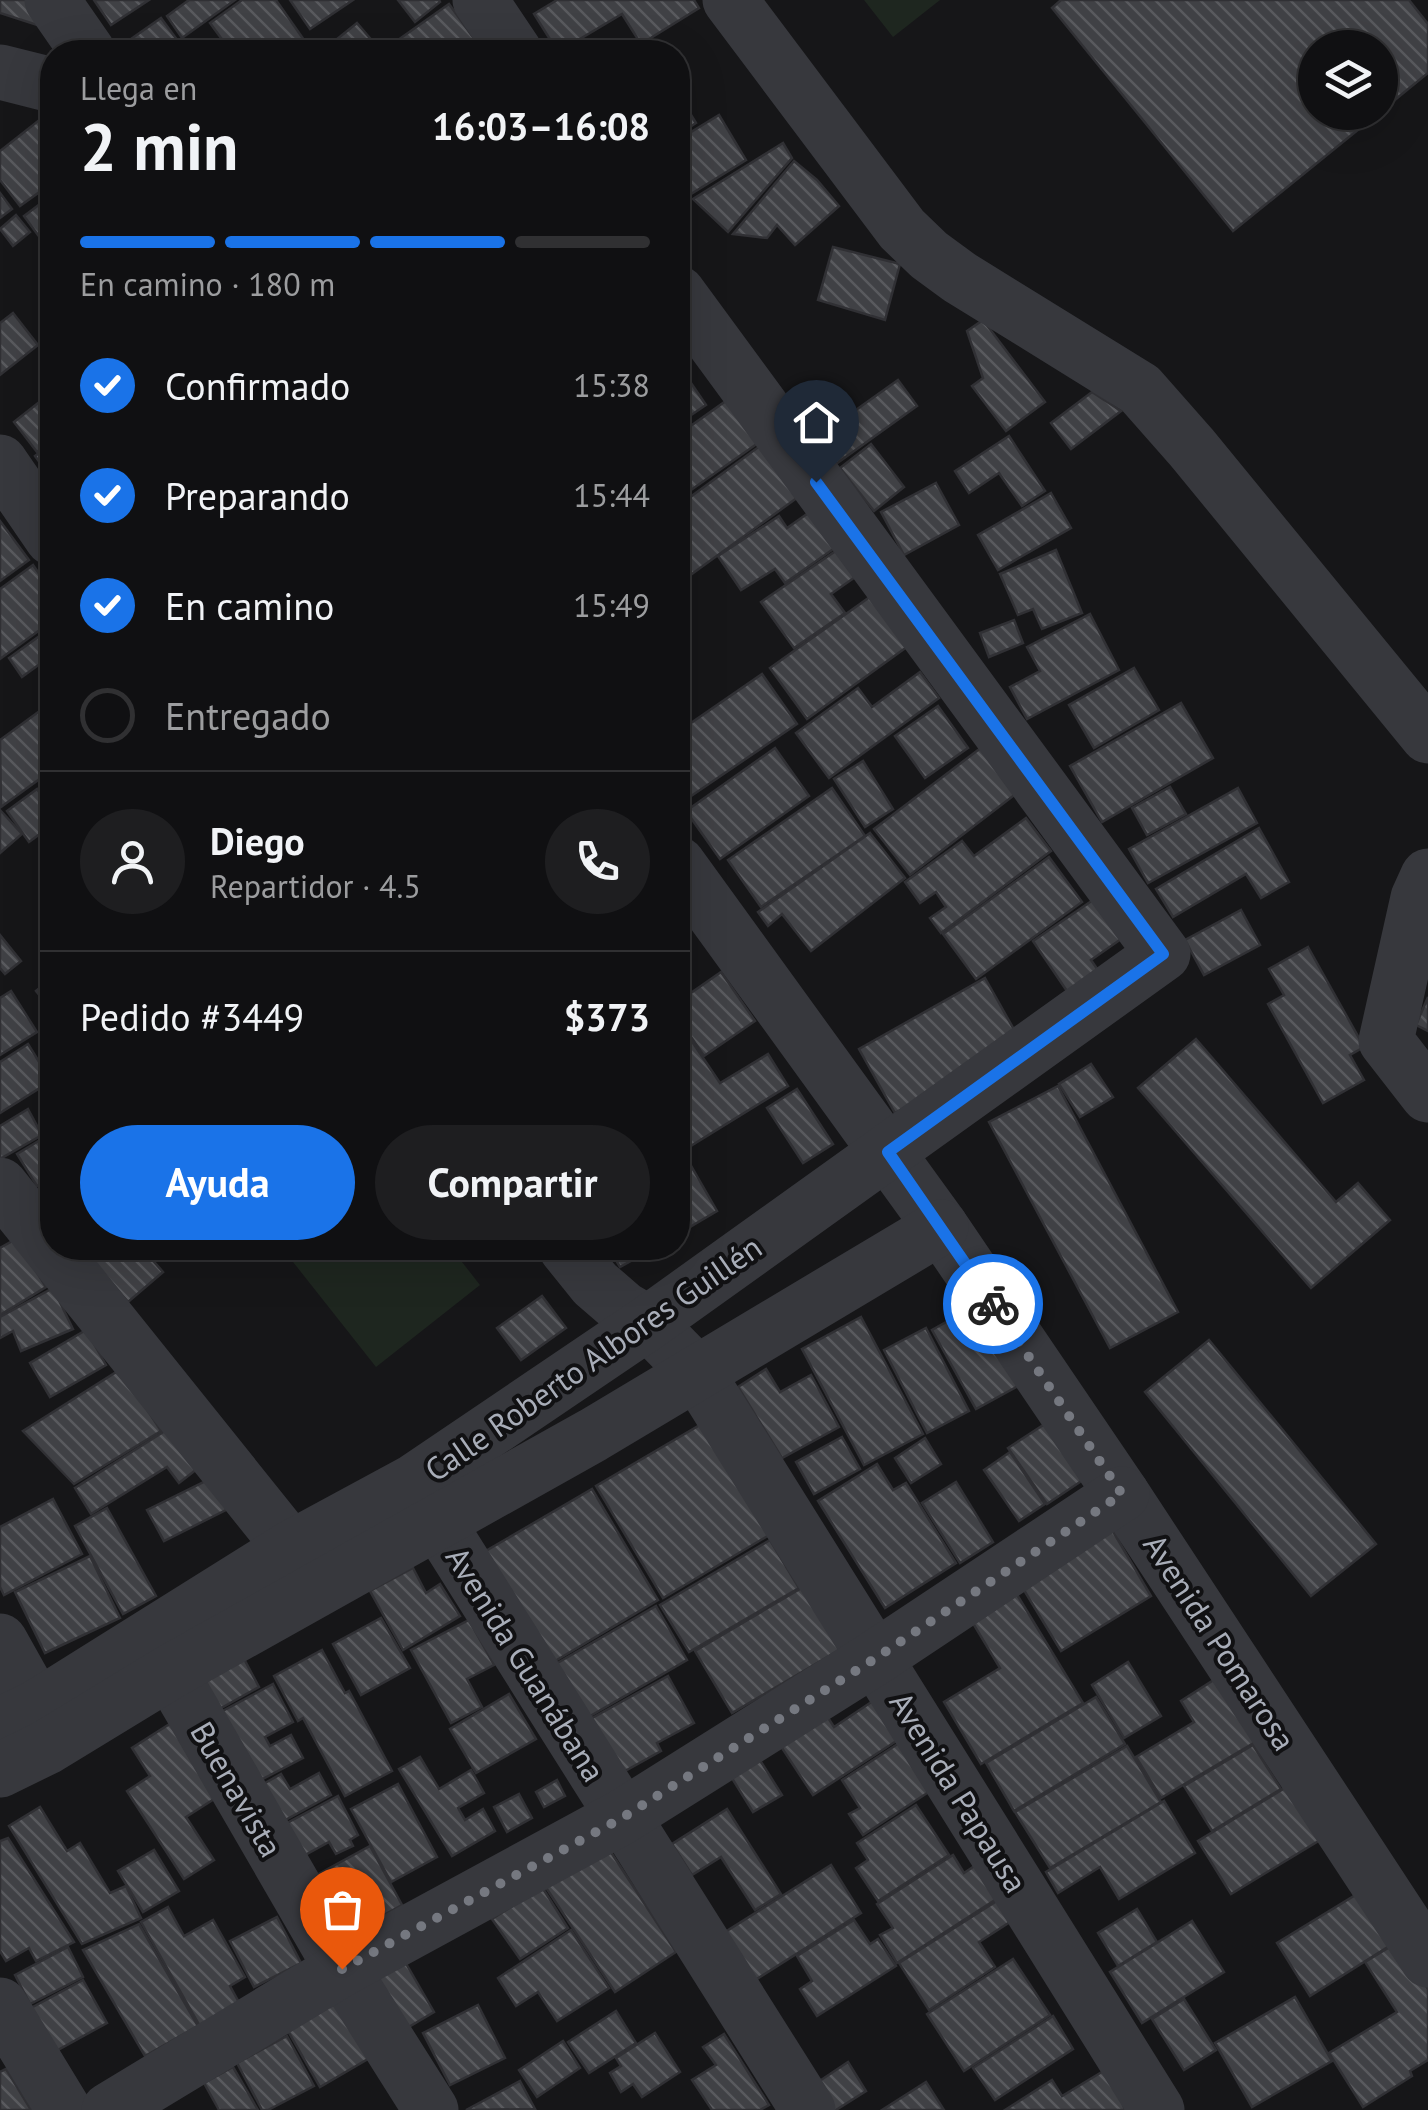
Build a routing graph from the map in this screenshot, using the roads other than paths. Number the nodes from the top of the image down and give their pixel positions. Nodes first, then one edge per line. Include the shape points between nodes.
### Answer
1 (52, 0) edge
2 (480, 0) edge
3 (730, 0) edge
4 (80, 40) edge
5 (507, 40) edge
6 (0, 72) edge
7 (40, 82) edge
8 (690, 308) edge
9 (0, 462) edge
10 (40, 520) edge
11 (1428, 736) edge
12 (1428, 876) edge
13 (690, 880) edge
14 (1428, 1094) edge
15 (888, 1152) junction
16 (0, 1185) edge
17 (941, 1227) junction
18 (40, 1235) edge
19 (60, 1260) edge
20 (575, 1260) edge
21 (648, 1324) junction
22 (697, 1372) junction
23 (1122, 1494) junction
24 (424, 1502) junction
25 (291, 1548) junction
26 (0, 1640) edge
27 (876, 1658) junction
28 (170, 1672) junction
29 (18, 1716) edge
30 (0, 1770) edge
31 (622, 1818) junction
32 (1428, 1960) edge
33 (342, 1969) junction
34 (0, 2005) edge
35 (64, 2110) edge
36 (109, 2110) edge
37 (431, 2110) edge
38 (808, 2110) edge
39 (1157, 2110) edge

1 - 4 street
2 - 5 street
3 - 11 street via 902,229 959,276 1140,388
6 - 7 street
8 - 15 street, Calle Roberto Albores Guillén via 1163,954
9 - 10 street
12 - 14 street via 1386,1040
13 - 15 street, Avenida Pomarosa
15 - 17 street, Avenida Pomarosa
15 - 21 street, Calle Roberto Albores Guillén
16 - 18 street
17 - 22 street, Calle Roberto Albores Guillén
17 - 23 street, Avenida Pomarosa
19 - 25 street
20 - 21 street, Avenida Papausa via 594,1284
21 - 22 street, Avenida Papausa
21 - 24 street, Calle Roberto Albores Guillén
22 - 24 street, Calle Roberto Albores Guillén via 593,1434
22 - 27 street, Avenida Papausa
23 - 27 street
23 - 32 street, Avenida Pomarosa
24 - 25 street, Calle Roberto Albores Guillén
24 - 28 street, Calle Roberto Albores Guillén
24 - 31 street, Avenida Guanábana
25 - 29 street, Calle Roberto Albores Guillén
26 - 29 street
27 - 31 street
27 - 39 street, Avenida Papausa
28 - 30 street, Calle Roberto Albores Guillén
28 - 33 street, Buenavista
31 - 33 street
31 - 38 street, Avenida Guanábana
33 - 36 street
33 - 37 street, Buenavista
34 - 35 street

